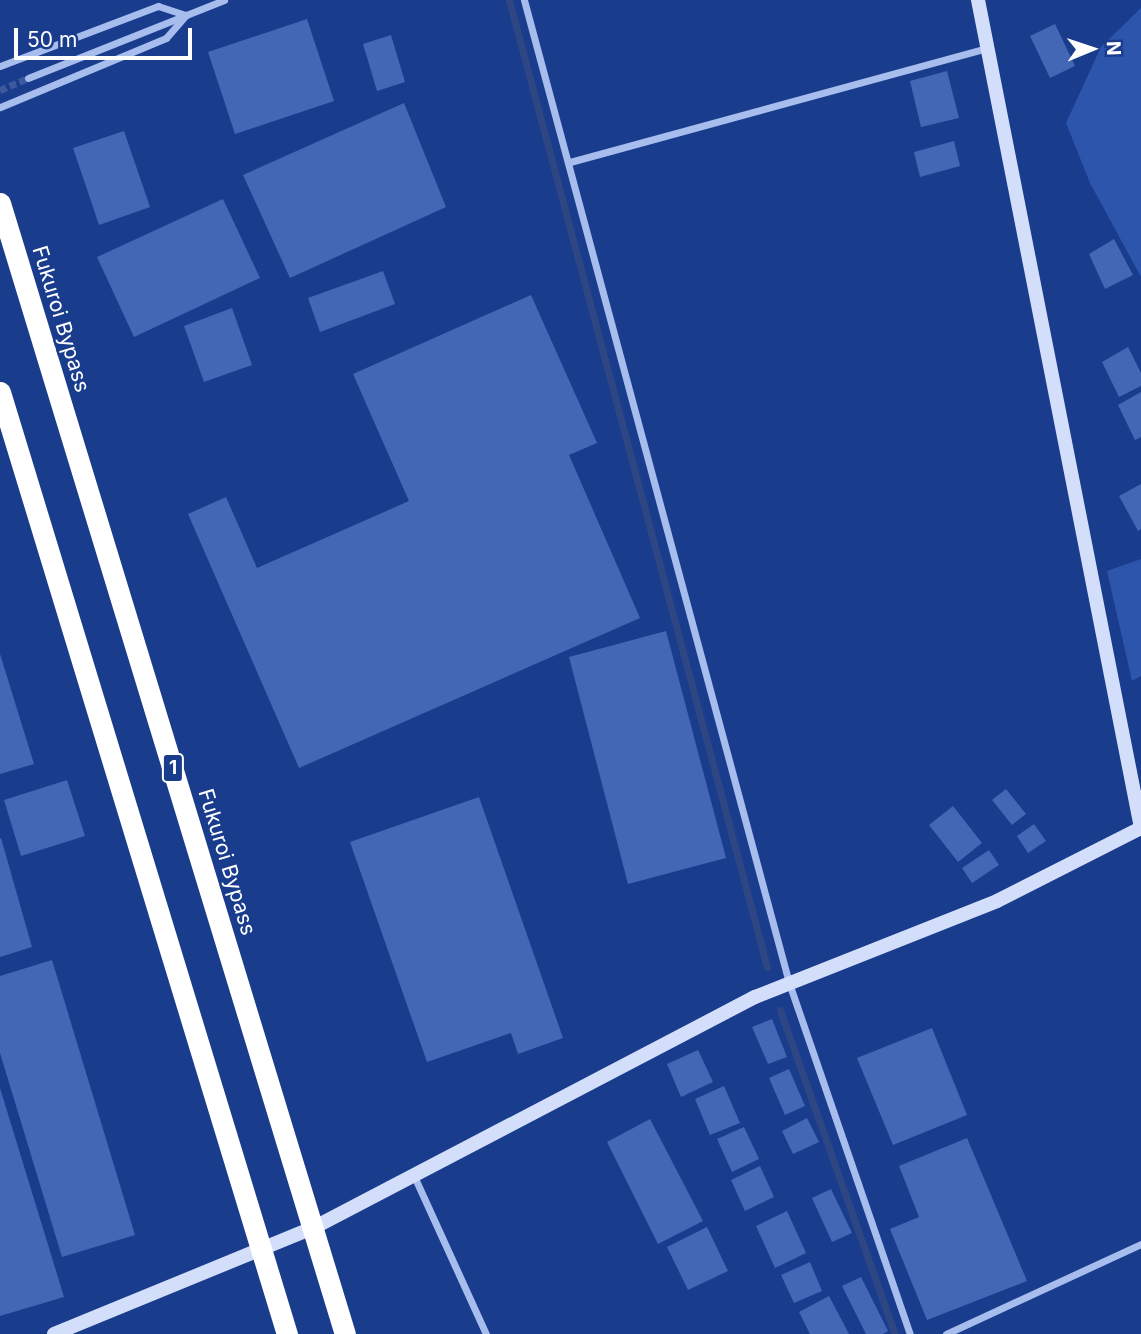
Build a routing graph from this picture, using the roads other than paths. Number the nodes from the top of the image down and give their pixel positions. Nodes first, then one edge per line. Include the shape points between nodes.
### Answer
1 (224, 0) edge
2 (524, 0) edge
3 (978, 0) edge
4 (186, 15) junction
5 (988, 48) junction
6 (0, 66) edge
7 (28, 78) tunnel mouth
8 (0, 107) edge
9 (570, 162) junction
10 (0, 203) edge
11 (0, 392) edge
12 (1141, 823) edge
13 (789, 983) junction
14 (413, 1175) junction
15 (313, 1228) junction
16 (1141, 1244) edge
17 (262, 1250) junction
18 (54, 1334) edge
19 (287, 1334) edge
20 (345, 1334) edge
21 (486, 1334) edge
22 (910, 1334) edge
23 (946, 1334) edge

1 - 4 street
2 - 9 street
3 - 5 street
4 - 6 street via 158,6
4 - 7 street
4 - 8 street via 166,38
5 - 9 street
5 - 12 street
9 - 13 street
10 - 15 highway, Fukuroi Bypass / 1
11 - 17 highway
12 - 13 street via 997,901
13 - 14 street
13 - 22 street
14 - 15 street
14 - 21 street
15 - 17 street
15 - 20 highway, Fukuroi Bypass / 1
16 - 23 street
17 - 18 street
17 - 19 highway

